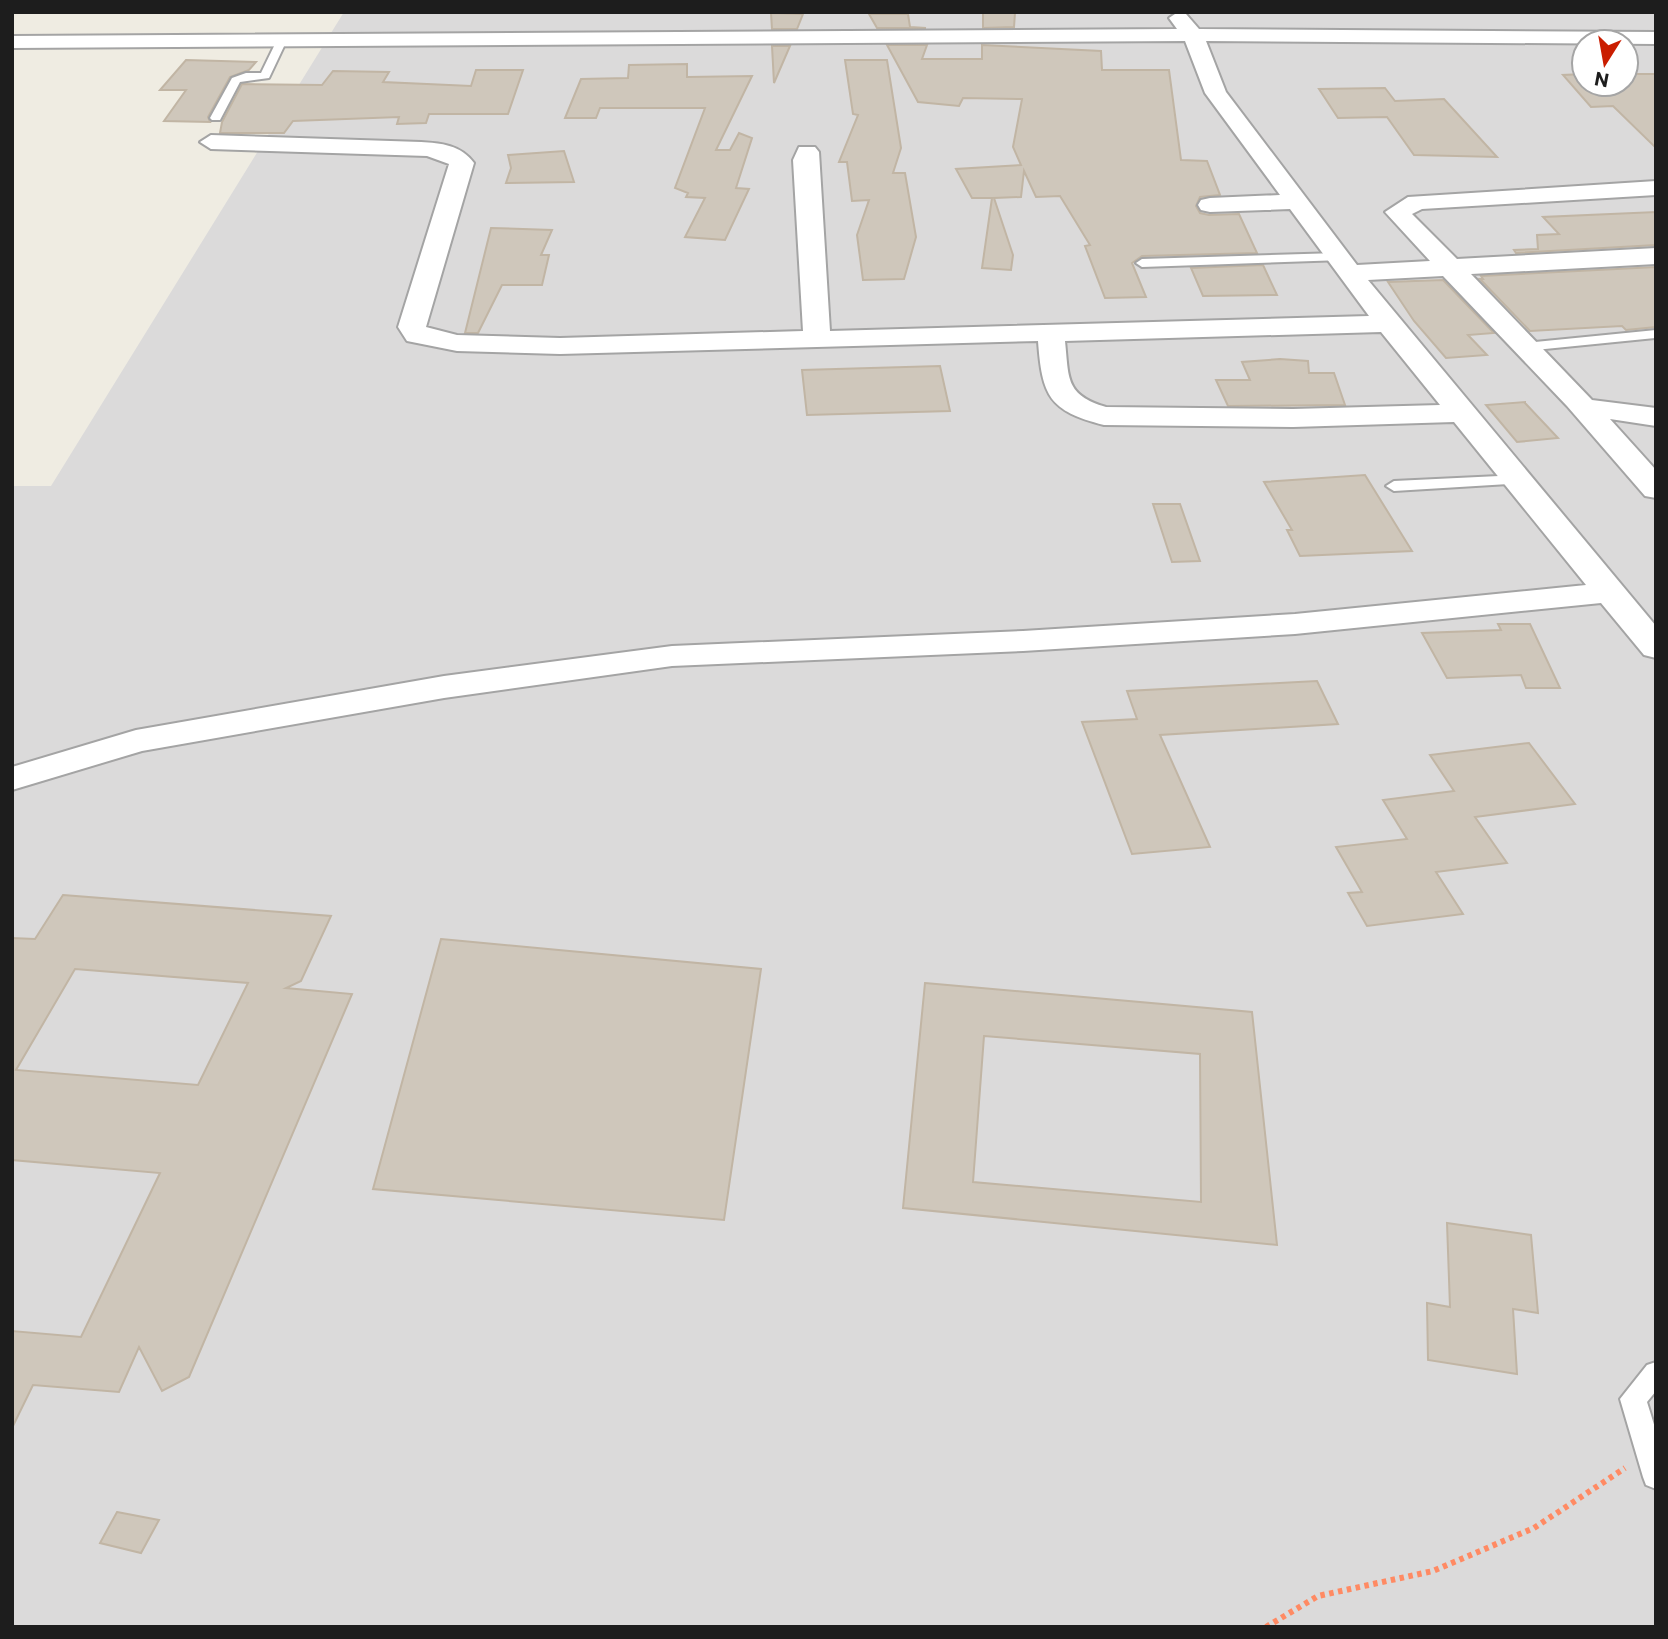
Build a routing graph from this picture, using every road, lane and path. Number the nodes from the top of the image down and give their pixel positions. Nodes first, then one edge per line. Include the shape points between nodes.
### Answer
1 (1175, 12) edge
2 (1193, 36) junction
3 (1656, 38) edge
4 (12, 42) edge
5 (281, 42) junction
6 (214, 130) joint
7 (807, 152) dead end
8 (1656, 188) edge
9 (1297, 202) junction
10 (1210, 205) dead end
11 (1656, 256) edge
12 (1439, 258) junction
13 (1341, 261) junction
14 (1142, 263) dead end
15 (1388, 324) junction
16 (1051, 332) junction
17 (1655, 334) edge
18 (817, 337) junction
19 (1525, 347) junction
20 (1583, 407) junction
21 (1464, 413) junction
22 (1656, 417) edge
23 (1520, 480) junction
24 (1394, 486) dead end
25 (1656, 489) edge
26 (1612, 592) junction
27 (1656, 648) edge
28 (12, 779) edge
29 (1656, 1373) edge
30 (1653, 1465) edge
31 (1266, 1627) edge

1 - 2 street
2 - 3 street
2 - 5 street
2 - 9 street via 1216,93
4 - 5 street
5 - 6 lane via 265,75 236,80
6 - 18 street via 446,151 462,163 412,327 416,335 457,343 559,346
7 - 18 street
8 - 12 street via 1417,202 1400,208 1397,212
9 - 10 street
9 - 13 street
11 - 12 street
12 - 13 street
12 - 19 street
13 - 14 lane
13 - 15 street
15 - 16 street
15 - 21 street
16 - 18 street
16 - 21 street via 1057,392 1080,411 1104,416 1293,418
17 - 19 lane
19 - 20 street
20 - 22 street
20 - 25 street
21 - 23 street
23 - 24 lane
23 - 26 street
26 - 27 street
26 - 28 street via 1295,624 672,656 444,687 136,741
29 - 30 lane via 1633,1399
30 - 31 path via 1534,1528 1433,1571 1318,1596

